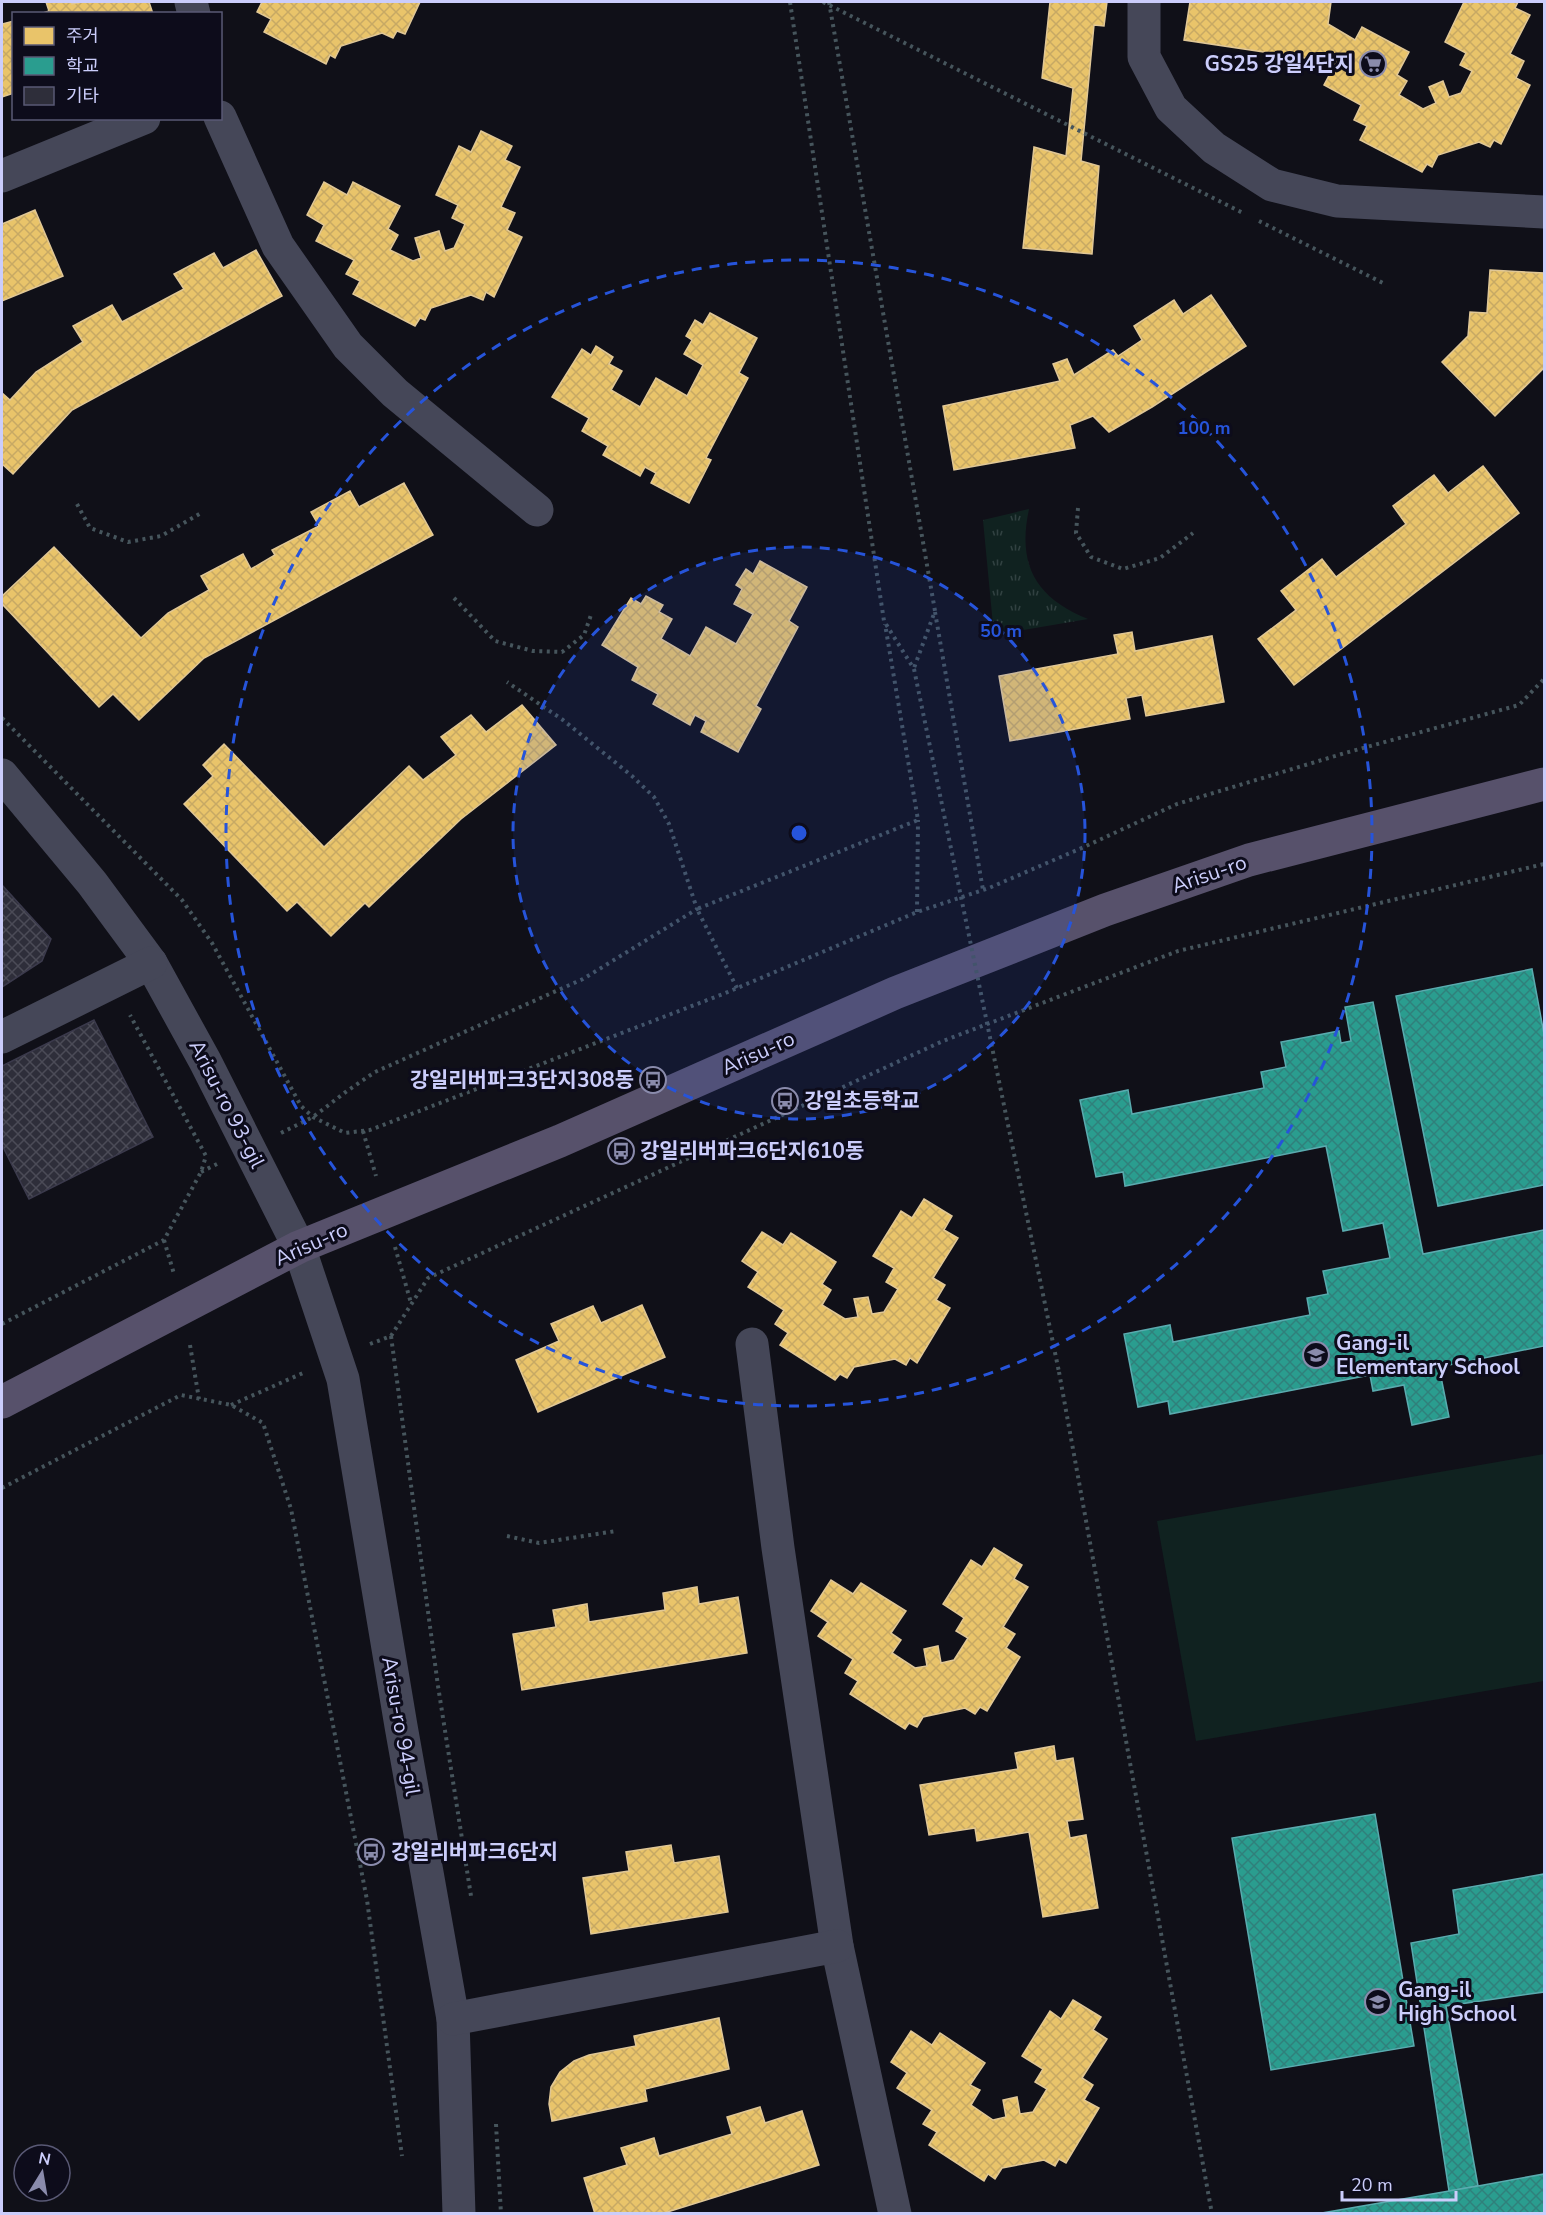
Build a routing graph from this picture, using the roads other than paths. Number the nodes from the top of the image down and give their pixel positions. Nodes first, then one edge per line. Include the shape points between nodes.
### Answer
1 (1144, 2) edge
2 (139, 120) edge
3 (221, 120) edge
4 (2, 176) edge
5 (1545, 212) edge
6 (537, 510) dead end
7 (2, 774) edge
8 (1545, 784) edge
9 (151, 963) junction
10 (2, 1037) edge
11 (299, 1247) junction
12 (752, 1344) dead end
13 (2, 1402) edge
14 (837, 1946) junction
15 (453, 2019) junction
16 (459, 2214) edge
17 (895, 2214) edge

1 - 5 street via 1144,57 1171,108 1214,148 1272,185 1337,201
2 - 4 street
3 - 6 street via 278,246 348,346 394,393
7 - 9 street, Arisu-ro 93-gil via 92,883
8 - 11 main road, Arisu-ro via 1249,860 1105,910 895,993 560,1141
9 - 10 street
9 - 11 street, Arisu-ro 93-gil via 205,1060
11 - 13 main road, Arisu-ro
11 - 15 street, Arisu-ro 94-gil via 343,1379
12 - 14 street
14 - 15 street
14 - 17 street
15 - 16 street, Arisu-ro 94-gil

